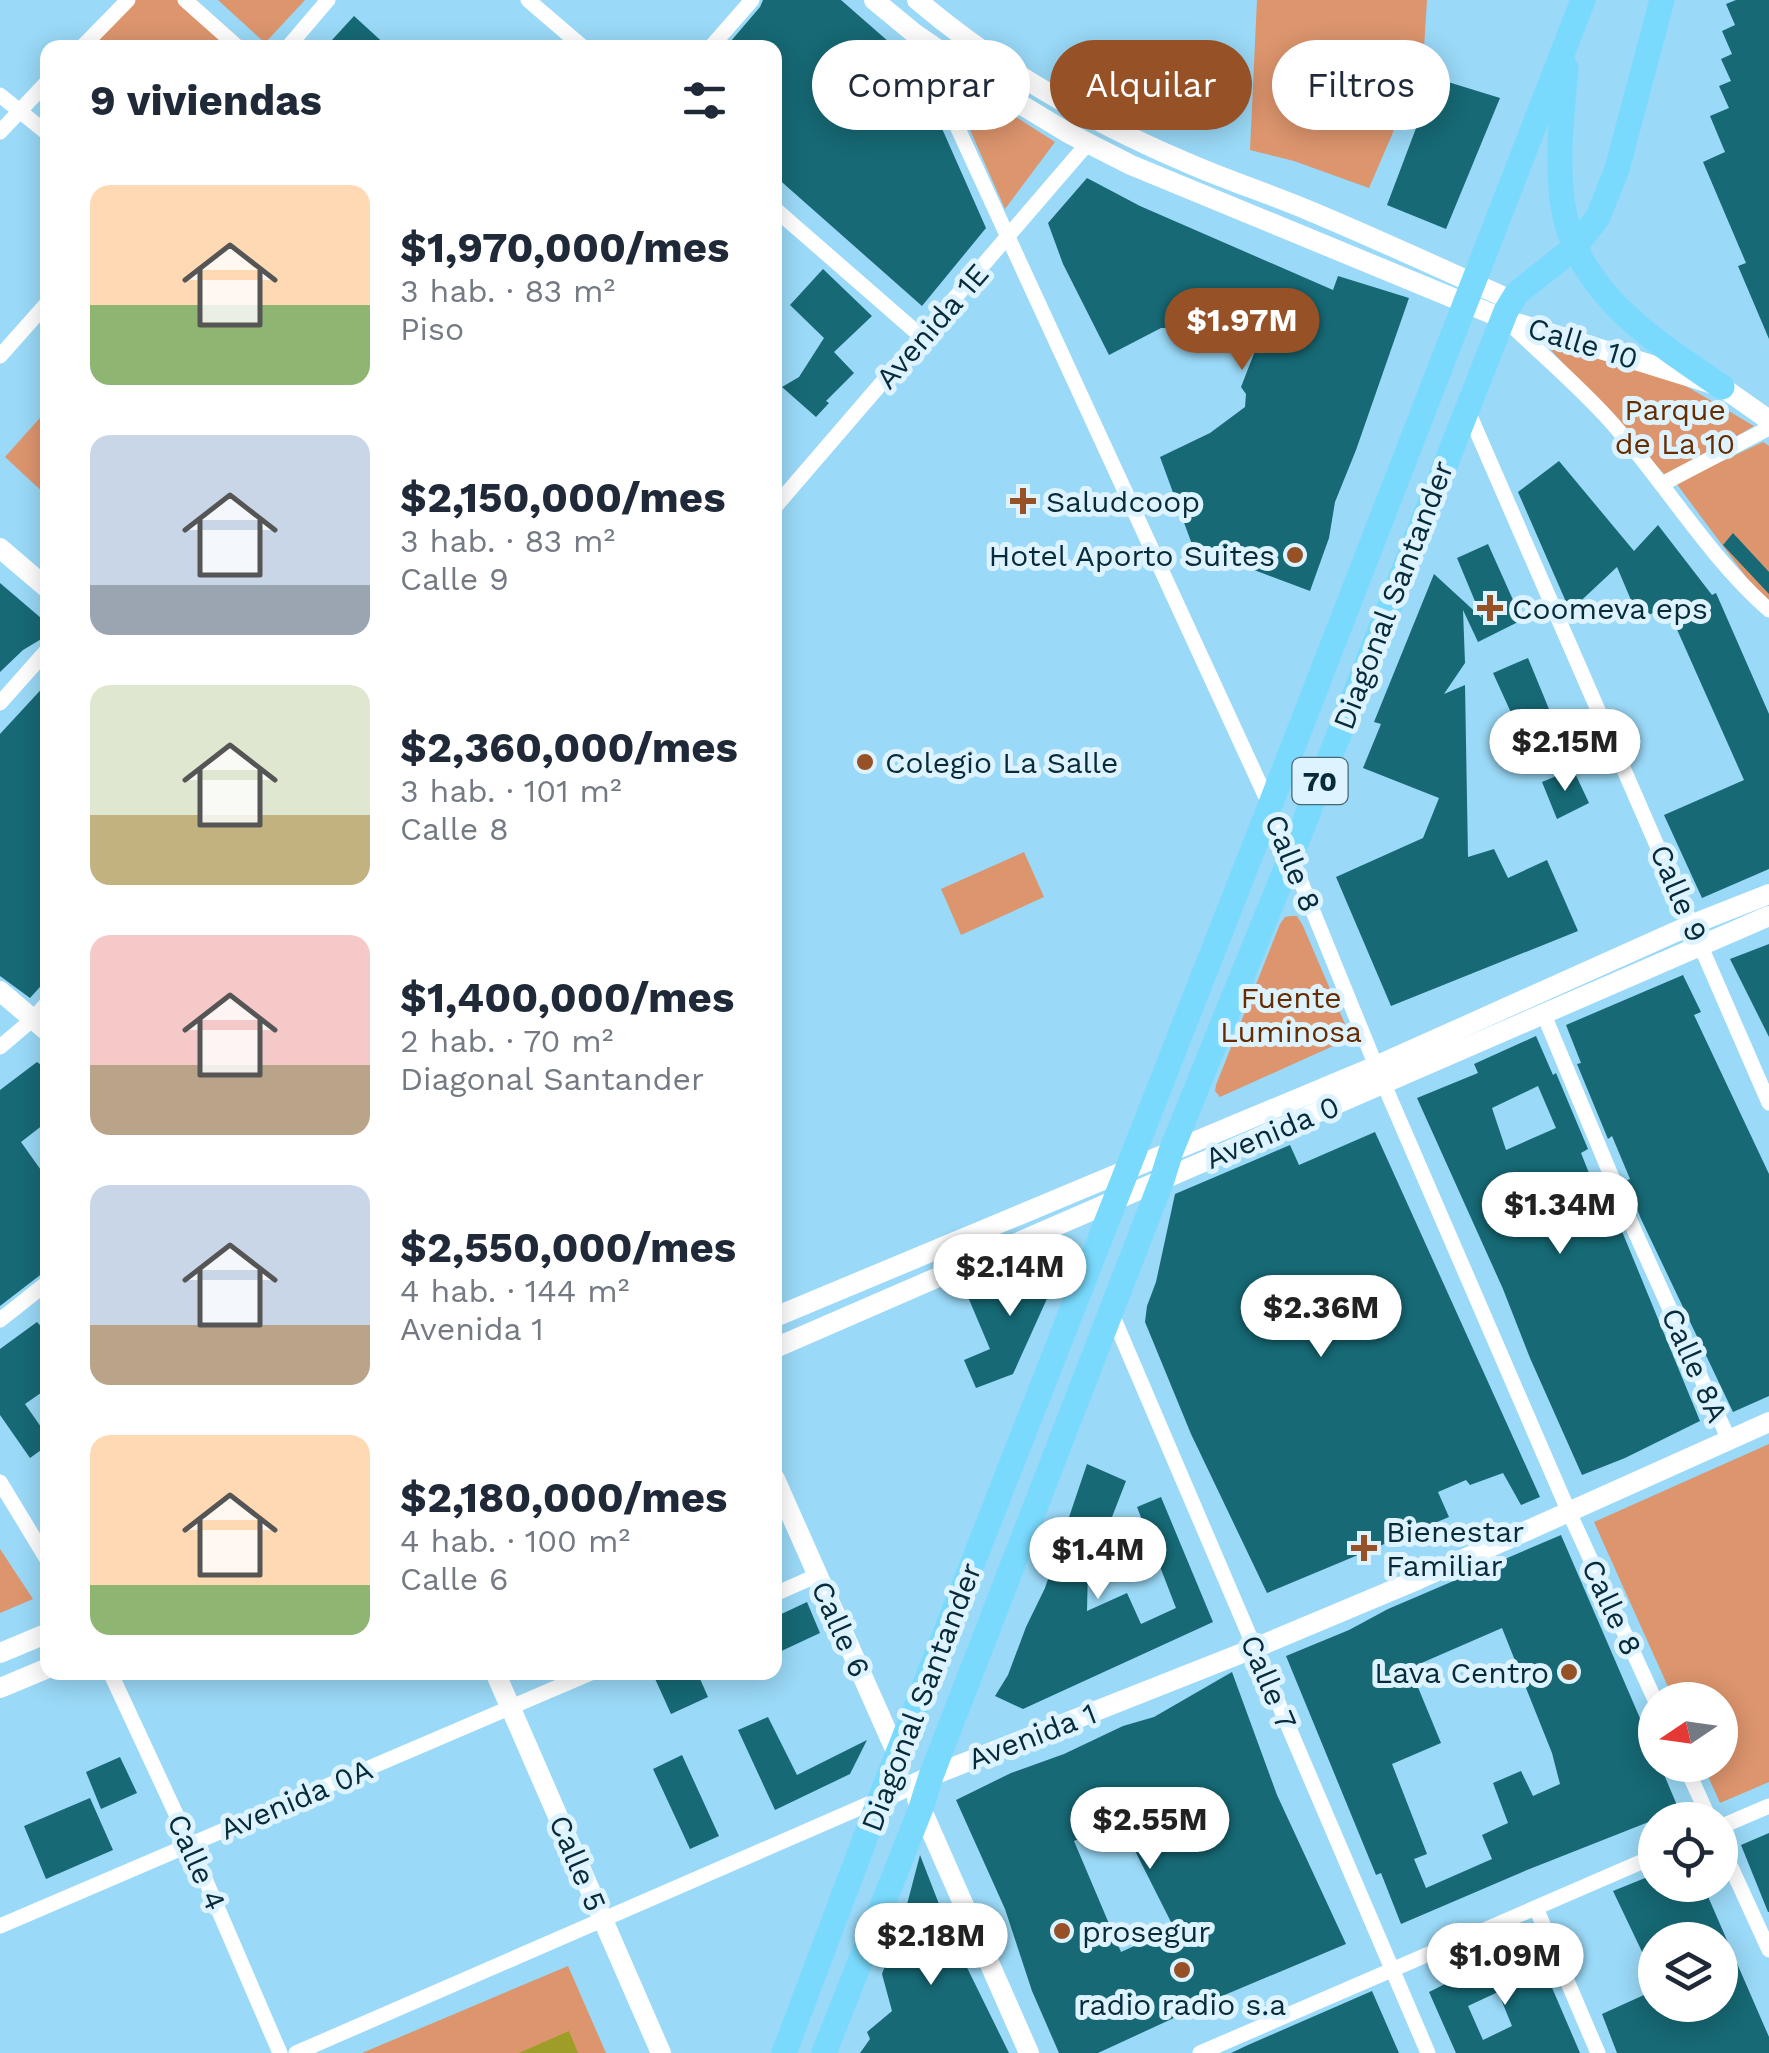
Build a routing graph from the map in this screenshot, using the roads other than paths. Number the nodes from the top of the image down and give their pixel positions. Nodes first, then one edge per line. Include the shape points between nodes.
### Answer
1 (128, 0) edge
2 (185, 0) edge
3 (328, 0) edge
4 (528, 0) edge
5 (752, 0) edge
6 (874, 0) edge
7 (917, 0) edge
8 (1583, 0) edge
9 (1662, 0) edge
10 (914, 33) junction
11 (1569, 38) junction
12 (89, 40) edge
13 (230, 40) edge
14 (295, 40) edge
15 (575, 40) edge
16 (717, 40) edge
17 (40, 89) edge
18 (0, 95) edge
19 (19, 110) junction
20 (40, 127) edge
21 (0, 132) edge
22 (1088, 143) junction
23 (782, 215) edge
24 (1007, 238) junction
25 (1574, 248) junction
26 (1470, 293) junction
27 (1508, 309) junction
28 (40, 311) edge
29 (923, 338) junction
30 (0, 356) edge
31 (1722, 387) junction
32 (1467, 409) junction
33 (1769, 424) edge
34 (1662, 484) junction
35 (782, 500) edge
36 (0, 548) edge
37 (40, 582) edge
38 (1769, 610) edge
39 (40, 658) edge
40 (0, 703) edge
41 (1270, 806) junction
42 (1291, 856) junction
43 (1769, 894) edge
44 (1769, 916) edge
45 (1697, 934) junction
46 (0, 991) edge
47 (1544, 1015) junction
48 (40, 1026) edge
49 (0, 1047) edge
50 (1381, 1075) junction
51 (1769, 1103) edge
52 (1171, 1152) junction
53 (1126, 1170) junction
54 (1162, 1180) junction
55 (1115, 1200) junction
56 (40, 1288) edge
57 (1111, 1310) junction
58 (782, 1314) edge
59 (0, 1320) edge
60 (782, 1345) edge
61 (1769, 1422) edge
62 (1729, 1440) junction
63 (0, 1482) edge
64 (782, 1495) edge
65 (1568, 1510) junction
66 (40, 1548) edge
67 (818, 1575) junction
68 (782, 1591) edge
69 (40, 1636) edge
70 (1255, 1648) junction
71 (0, 1653) edge
72 (40, 1671) edge
73 (114, 1680) edge
74 (499, 1680) edge
75 (574, 1680) edge
76 (1647, 1682) edge
77 (0, 1688) edge
78 (511, 1708) junction
79 (898, 1757) junction
80 (921, 1790) junction
81 (880, 1799) junction
82 (1769, 1806) edge
83 (1738, 1819) edge
84 (190, 1844) junction
85 (1638, 1863) edge
86 (1738, 1882) edge
87 (1536, 1908) junction
88 (602, 1920) junction
89 (0, 1926) edge
90 (1769, 1950) edge
91 (1392, 1970) junction
92 (280, 2053) edge
93 (296, 2053) edge
94 (661, 2053) edge
95 (784, 2053) edge
96 (824, 2053) edge
97 (1029, 2053) edge
98 (1200, 2053) edge
99 (1428, 2053) edge
100 (1598, 2053) edge

1 - 12 street
2 - 13 street
3 - 14 street
4 - 15 street
5 - 16 street
6 - 10 street
7 - 26 street via 1081,111 1310,211
8 - 11 main road, Diagonal Santander / 70
9 - 25 main road, Diagonal Santander / 70 via 1612,186
10 - 22 street
10 - 24 street, Calle 8
11 - 25 main road via 1560,157
11 - 26 main road, Diagonal Santander / 70
17 - 19 street
18 - 19 street
19 - 20 street
19 - 21 street
22 - 24 street, Avenida 1E
22 - 26 street via 1182,188
23 - 29 street
24 - 29 street, Avenida 1E
24 - 41 street, Calle 8
25 - 27 main road, Diagonal Santander / 70 via 1517,293
25 - 31 main road via 1623,314
26 - 27 street, Calle 10
26 - 41 main road, Diagonal Santander / 70
27 - 31 street, Calle 10
27 - 32 main road, Diagonal Santander / 70
27 - 34 street
28 - 30 street
29 - 35 street, Avenida 1E
31 - 33 street, Calle 10
32 - 42 main road, Diagonal Santander / 70
32 - 45 street, Calle 9
33 - 34 street
34 - 38 street via 1713,552
36 - 37 street
39 - 40 street
41 - 42 street, Calle 8
41 - 53 main road, Diagonal Santander / 70
42 - 50 street, Calle 8
42 - 52 main road, Diagonal Santander / 70
43 - 45 street, Avenida 0
44 - 45 street, Avenida 0
45 - 47 street, Avenida 0
45 - 50 street, Avenida 0
45 - 51 street, Calle 9
46 - 48 street
47 - 50 street, Avenida 0
47 - 62 street, Calle 8A
48 - 49 street
50 - 52 street, Avenida 0
50 - 54 street, Avenida 0
50 - 65 street, Calle 8
52 - 53 street, Avenida 0
52 - 54 main road, Diagonal Santander / 70
53 - 55 main road, Diagonal Santander / 70
53 - 58 street, Avenida 0
54 - 55 street, Avenida 0
54 - 57 main road, Diagonal Santander / 70
55 - 60 street, Avenida 0
55 - 79 main road, Diagonal Santander / 70
56 - 59 street
57 - 70 street, Calle 7
57 - 80 main road, Diagonal Santander / 70
61 - 62 street, Avenida 1
62 - 65 street, Avenida 1
63 - 66 street
64 - 67 street, Calle 6
65 - 70 street, Avenida 1
65 - 76 street, Calle 8
67 - 68 street
67 - 79 street, Calle 6
69 - 71 street
70 - 80 street, Avenida 1
70 - 91 street, Calle 7
72 - 77 street
73 - 84 street, Calle 4
74 - 78 street, Calle 5
75 - 78 street, Avenida 0A
78 - 84 street, Avenida 0A
78 - 88 street, Calle 5
79 - 80 street, Calle 6
79 - 81 main road, Diagonal Santander / 70
80 - 81 street, Avenida 1
80 - 96 main road, Diagonal Santander / 70
80 - 97 street, Calle 6
81 - 88 street, Avenida 1
81 - 95 main road, Diagonal Santander / 70
82 - 83 street
84 - 89 street, Avenida 0A
84 - 92 street, Calle 4
85 - 87 street
86 - 90 street
87 - 91 street
87 - 100 street
88 - 93 street, Avenida 1
88 - 94 street, Calle 5
91 - 98 street
91 - 99 street, Calle 7

